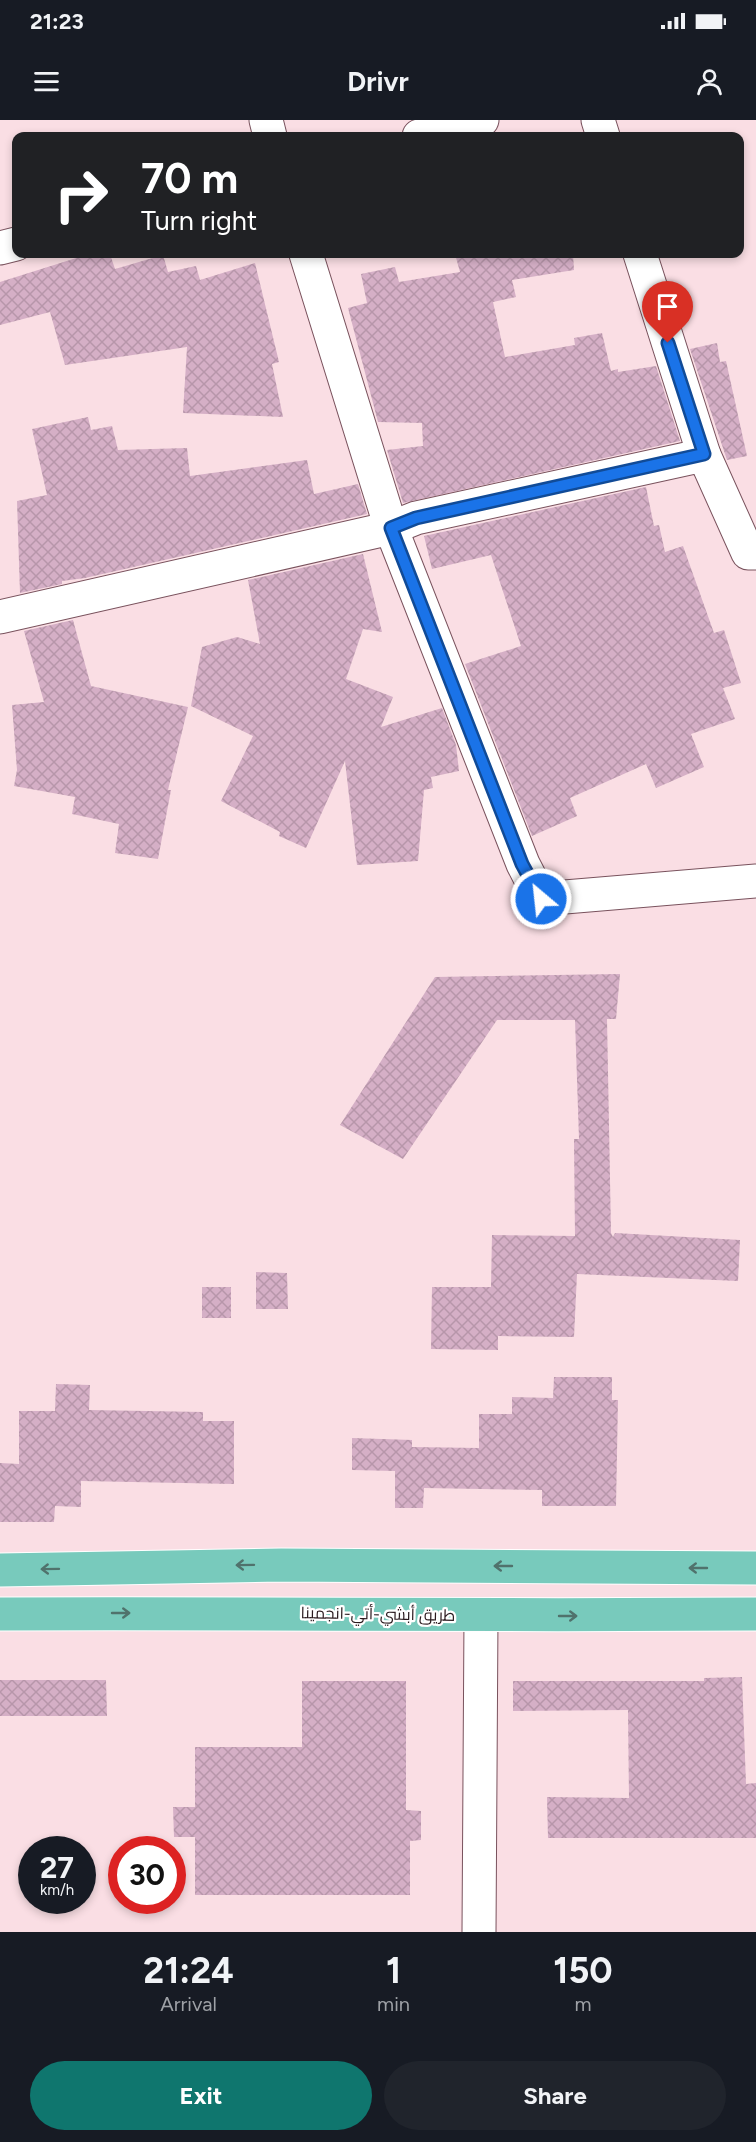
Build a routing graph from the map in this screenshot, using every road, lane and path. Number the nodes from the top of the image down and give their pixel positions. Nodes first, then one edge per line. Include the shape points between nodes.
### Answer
1 (483, 120) edge
2 (435, 132) edge
3 (307, 258) edge
4 (641, 258) edge
5 (704, 454) junction
6 (391, 528) junction
7 (756, 553) edge
8 (0, 617) edge
9 (756, 881) edge
10 (281, 1565) junction
11 (756, 1568) edge
12 (0, 1570) edge
13 (285, 1612) junction
14 (0, 1614) edge
15 (756, 1614) edge
16 (482, 1617) junction
17 (479, 1932) edge

1 - 2 street
3 - 6 street
4 - 5 street
5 - 6 street via 416,518
5 - 7 street via 748,553
6 - 8 street
6 - 9 street via 522,864 541,899
11 -> 10 highway
10 -> 12 highway
10 - 13 highway
14 -> 13 highway, طريق أبشي-أتي-انجمينا
13 - 16 highway, طريق أبشي-أتي-انجمينا
16 -> 15 highway, طريق أبشي-أتي-انجمينا
16 - 17 street

